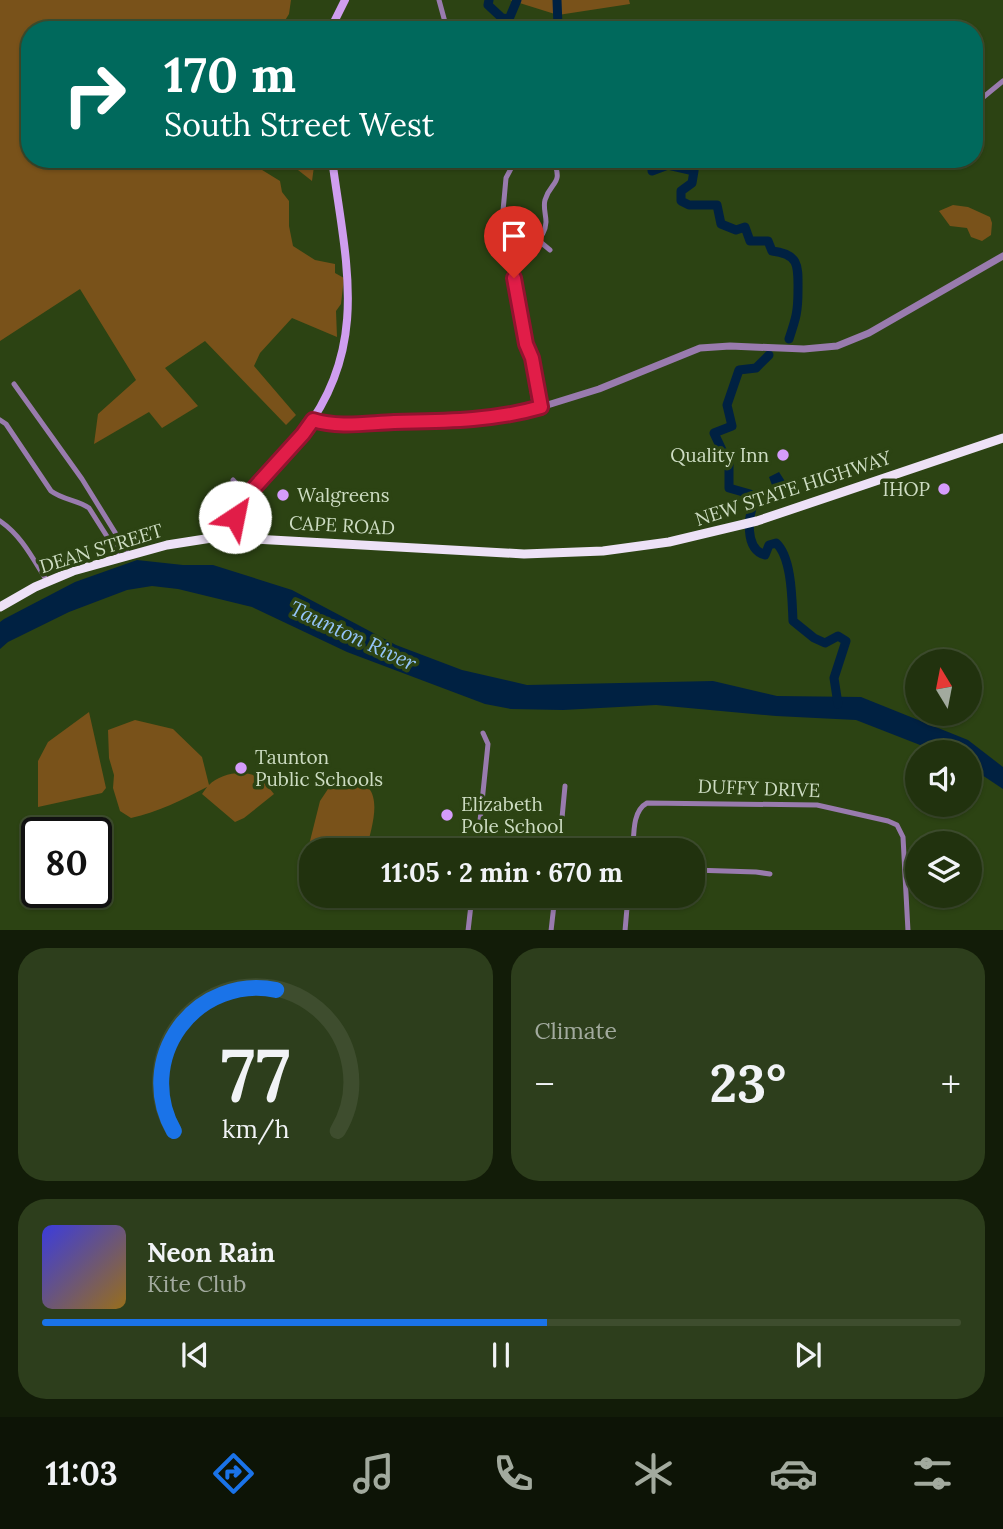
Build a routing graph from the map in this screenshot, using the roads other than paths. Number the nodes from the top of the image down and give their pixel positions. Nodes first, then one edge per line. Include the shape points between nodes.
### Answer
1 (345, 0) edge
2 (439, 0) edge
3 (334, 21) edge
4 (445, 21) edge
5 (1003, 81) edge
6 (983, 97) edge
7 (333, 168) edge
8 (511, 168) edge
9 (556, 168) edge
10 (538, 240) junction
11 (509, 250) junction
12 (550, 250) dead end
13 (1003, 256) edge
14 (14, 384) dead end
15 (538, 408) junction
16 (0, 414) edge
17 (0, 420) edge
18 (313, 420) junction
19 (1003, 438) edge
20 (263, 479) junction
21 (233, 480) dead end
22 (246, 494) junction
23 (235, 509) junction
24 (0, 521) edge
25 (218, 537) junction
26 (259, 538) junction
27 (422, 548) joint
28 (125, 556) junction
29 (47, 581) junction
30 (0, 607) edge
31 (483, 733) dead end
32 (565, 786) dead end
33 (478, 838) edge
34 (560, 838) edge
35 (634, 838) edge
36 (705, 870) edge
37 (770, 874) dead end
38 (471, 908) edge
39 (554, 908) edge
40 (627, 908) edge
41 (468, 930) edge
42 (551, 930) edge
43 (625, 930) edge
44 (908, 930) edge

1 - 3 main road
2 - 4 street
5 - 6 street
7 - 18 main road via 349,321 342,358
8 - 11 street via 503,197
9 - 10 street via 557,182 546,197 546,223
10 - 11 street
10 - 12 street
11 - 15 street
13 - 15 street via 848,342 810,349 700,348
14 - 28 street via 82,479
15 - 18 street via 476,419 339,425
16 - 17 street
17 - 28 street via 49,489 89,509
18 - 20 main road
19 - 27 highway, NEW STATE HIGHWAY via 742,526 669,542 594,552 517,554
20 - 22 main road
20 - 23 main road
21 - 22 street
22 - 25 main road via 222,518
23 - 25 main road
23 - 26 highway via 240,529
24 - 29 street via 24,544
25 - 26 highway, CAPE ROAD
25 - 28 highway, DEAN STREET
26 - 27 highway, CAPE ROAD
28 - 29 highway, DEAN STREET
29 - 30 highway, DEAN STREET
31 - 33 street via 488,744
32 - 34 street
35 - 44 street, DUFFY DRIVE via 636,818 647,803 817,805 888,821 897,825 903,837
36 - 37 street
38 - 41 street
39 - 42 street
40 - 43 street

